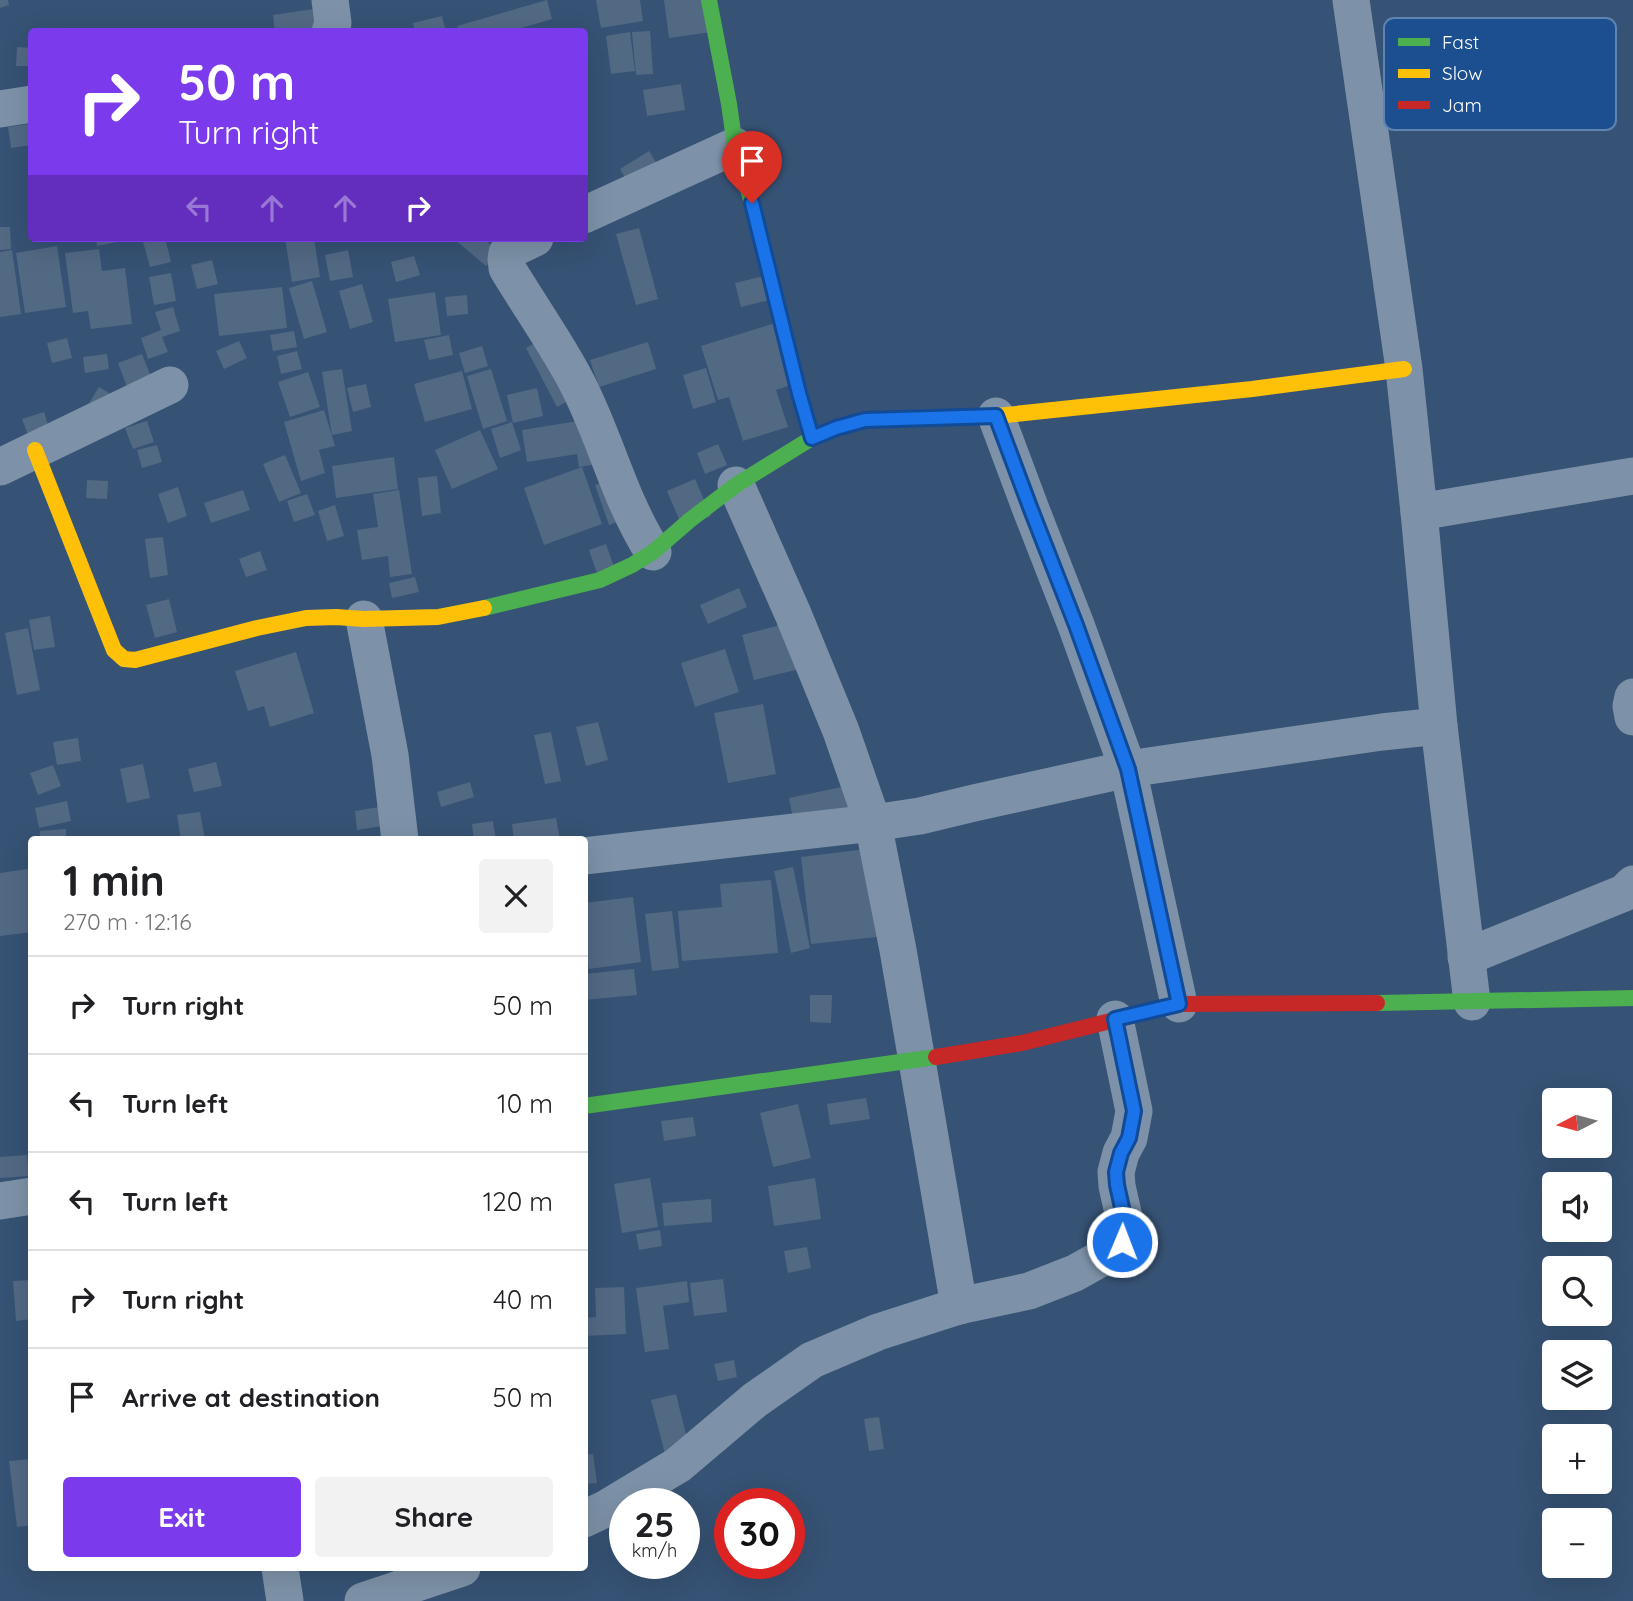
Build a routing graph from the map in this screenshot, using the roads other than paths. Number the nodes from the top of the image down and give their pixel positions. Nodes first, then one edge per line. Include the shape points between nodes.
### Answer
1 (330, 0) edge
2 (709, 0) edge
3 (1351, 0) edge
4 (331, 28) edge
5 (28, 105) edge
6 (0, 109) edge
7 (735, 146) junction
8 (588, 213) edge
9 (527, 242) edge
10 (1404, 369) junction
11 (170, 385) dead end
12 (996, 416) junction
13 (812, 438) junction
14 (35, 450) junction
15 (0, 467) edge
16 (1633, 476) edge
17 (736, 485) junction
18 (1419, 512) junction
19 (653, 552) junction
20 (364, 619) junction
21 (1633, 697) edge
22 (1633, 717) edge
23 (1439, 726) junction
24 (1128, 769) junction
25 (873, 823) junction
26 (400, 836) edge
27 (588, 856) edge
28 (1633, 884) edge
29 (1466, 957) junction
30 (1633, 998) edge
31 (1472, 1002) junction
32 (1179, 1004) junction
33 (1115, 1019) junction
34 (917, 1060) junction
35 (588, 1104) edge
36 (28, 1197) edge
37 (0, 1201) edge
38 (959, 1306) junction
39 (588, 1517) edge
40 (280, 1571) edge
41 (453, 1571) edge
42 (285, 1601) edge
43 (363, 1601) edge

1 - 4 street
2 - 7 street
3 - 10 street
5 - 6 street
7 - 8 street
7 - 13 street
9 - 19 street via 507,253 507,268 575,379 638,528
10 - 12 street
10 - 18 street
11 - 14 street
12 - 13 street via 865,420
12 - 24 street
13 - 17 street
14 - 15 street
14 - 20 street via 114,650 124,659 306,618
16 - 18 street
17 - 19 street
17 - 25 street via 841,731
18 - 23 street
19 - 20 street via 600,580 497,606 438,617
20 - 26 street via 390,755
21 - 22 street
23 - 24 street
23 - 29 street
24 - 25 street
24 - 32 street
25 - 27 street
25 - 34 street
28 - 29 street via 1624,892
29 - 31 street
30 - 31 street
31 - 32 street
32 - 33 street
33 - 34 street via 1022,1043
33 - 38 street via 1134,1111 1116,1172 1126,1226 1122,1242 1075,1273 1030,1291
34 - 35 street
34 - 38 street
36 - 37 street
38 - 39 street via 878,1332 812,1360 755,1400 678,1465
40 - 42 street
41 - 43 street

